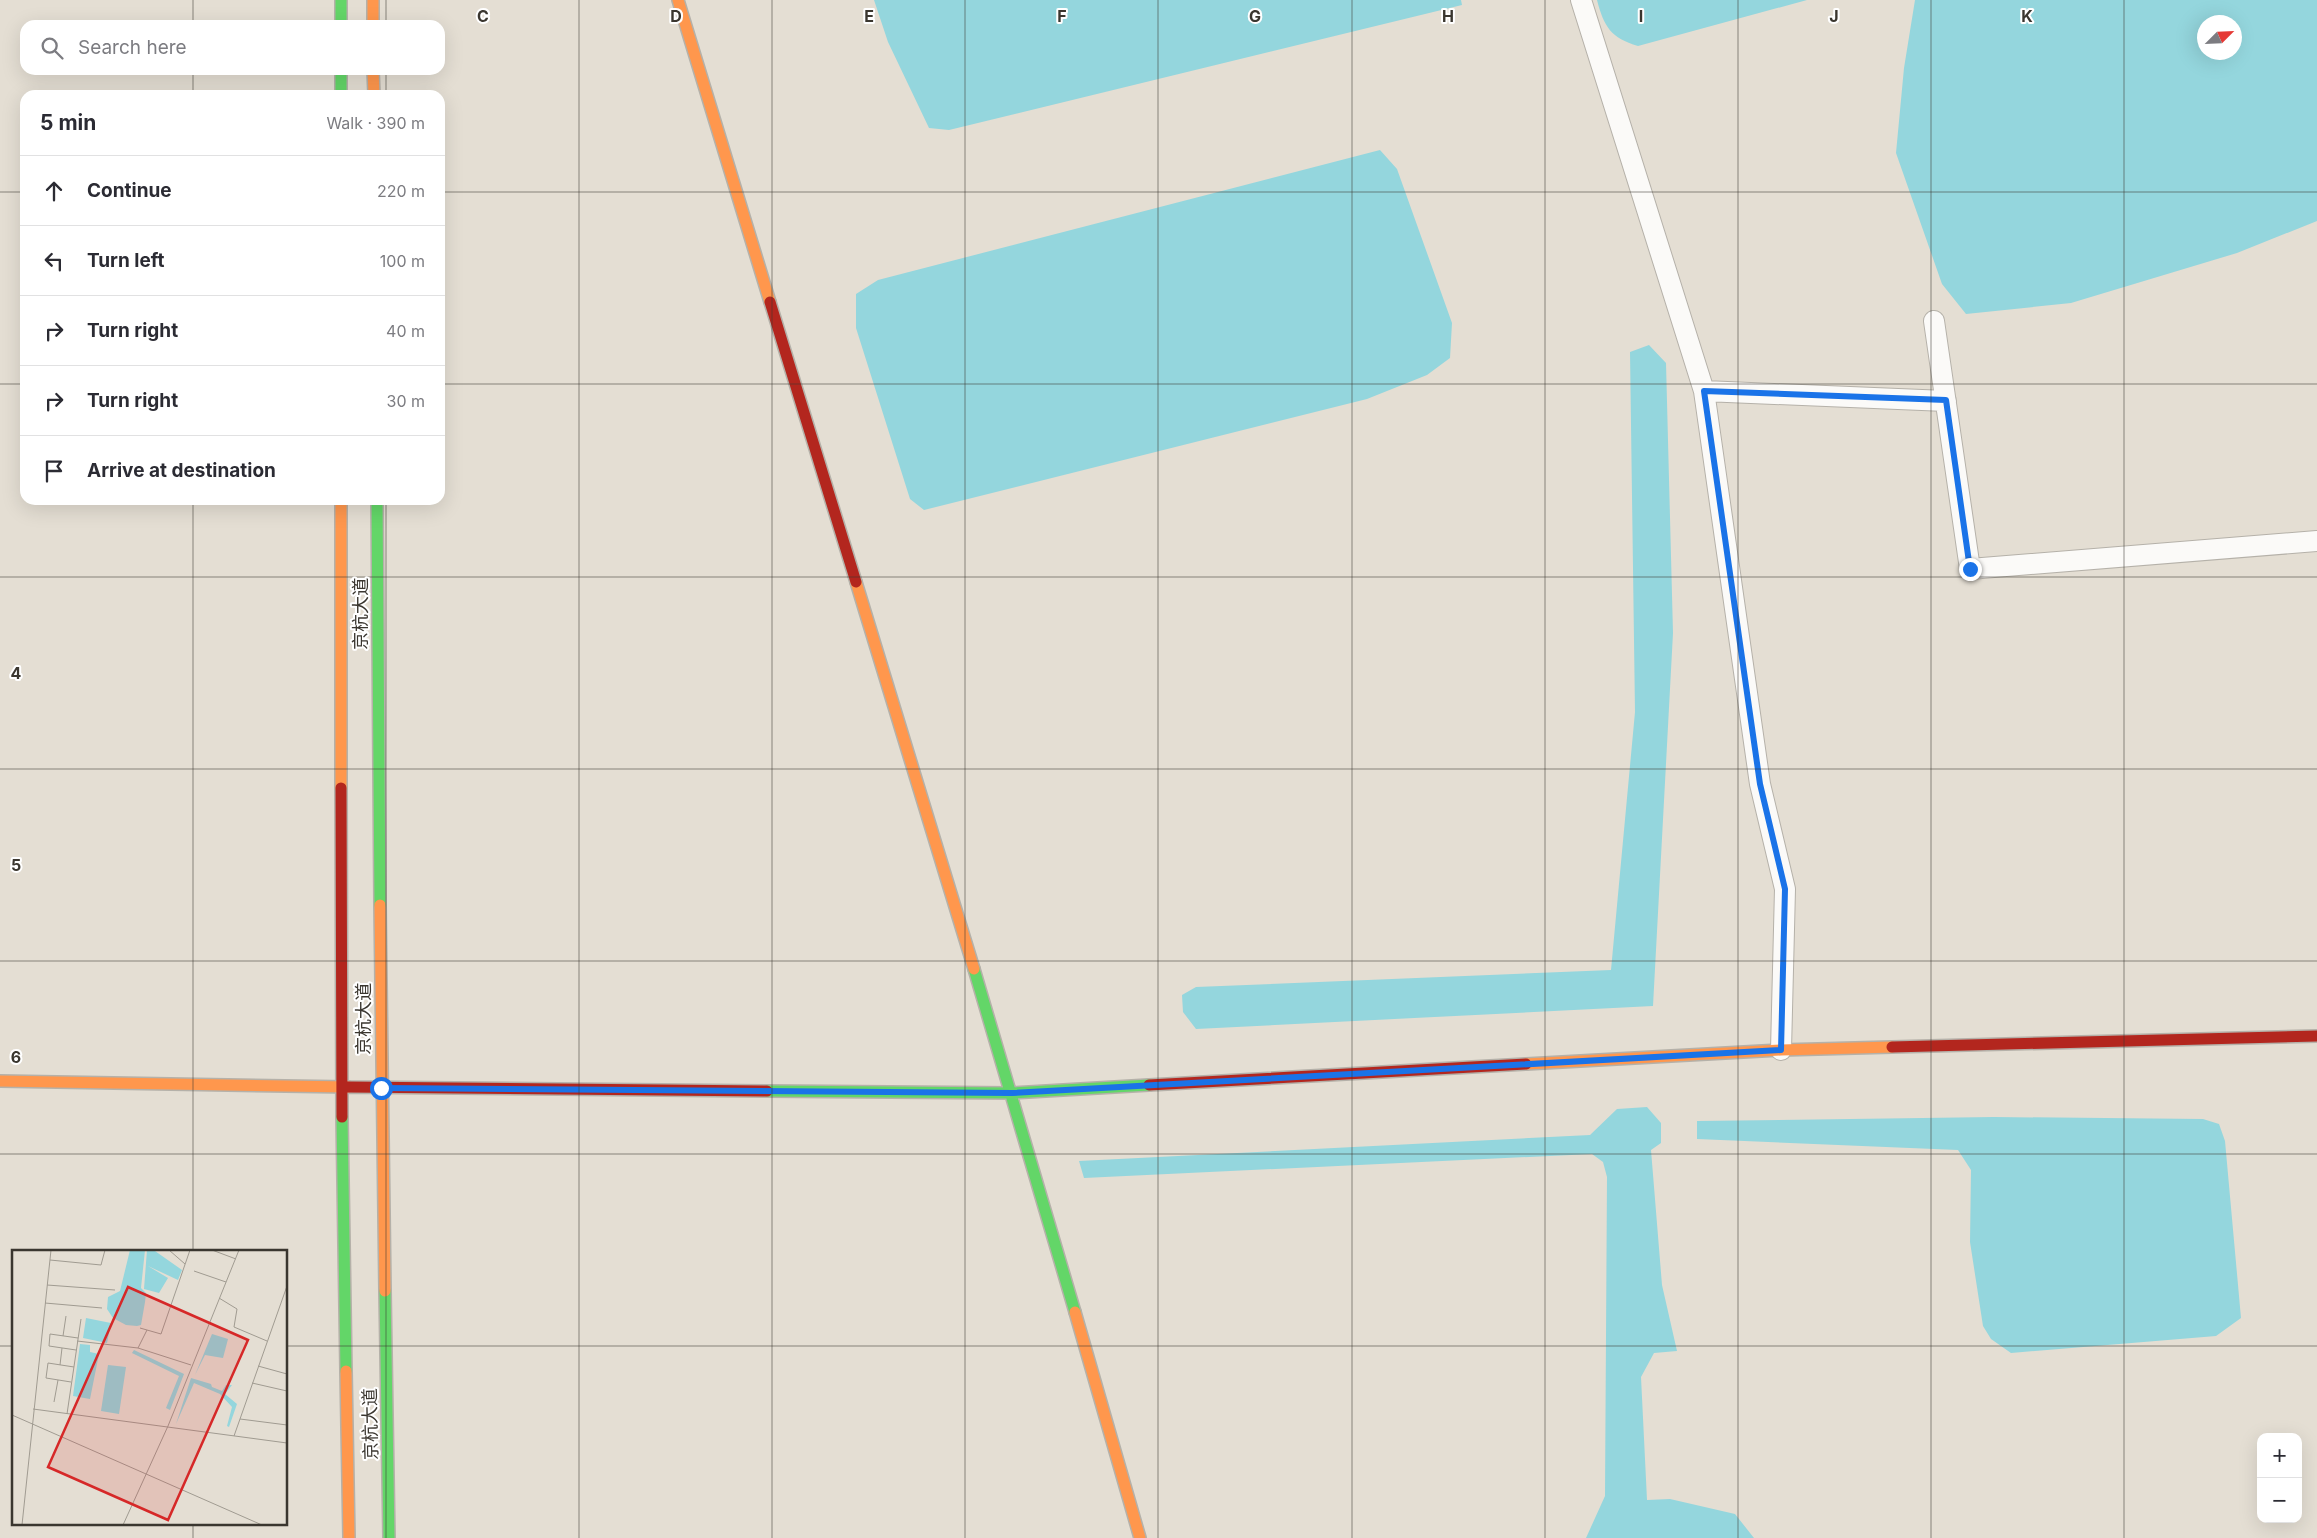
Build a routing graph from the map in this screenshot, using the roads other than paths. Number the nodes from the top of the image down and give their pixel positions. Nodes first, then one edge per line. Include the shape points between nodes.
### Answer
1 (341, 0) edge
2 (373, 0) edge
3 (678, 0) edge
4 (1581, 0) edge
5 (341, 20) edge
6 (373, 20) edge
7 (341, 75) edge
8 (373, 75) edge
9 (341, 90) edge
10 (374, 90) edge
11 (1934, 321) dead end
12 (1704, 391) junction
13 (1946, 400) junction
14 (341, 505) edge
15 (377, 505) edge
16 (2317, 542) edge
17 (2317, 1036) edge
18 (1781, 1050) junction
19 (0, 1081) edge
20 (342, 1086) junction
21 (381, 1088) junction
22 (1012, 1093) junction
23 (349, 1538) edge
24 (389, 1538) edge
25 (1140, 1538) edge

1 - 5 street
2 - 6 street
3 - 22 street
4 - 12 lane
7 - 9 street
8 - 10 street
11 - 13 lane
12 - 13 lane
12 - 18 lane via 1760,784 1785,889
13 - 16 lane via 1970,569
14 - 20 street, 京杭大道
15 - 21 street, 京杭大道
17 - 18 street
18 - 22 street
19 - 20 street
20 - 21 street
20 - 23 street, 京杭大道
21 - 22 street
21 - 24 street, 京杭大道
22 - 25 street

